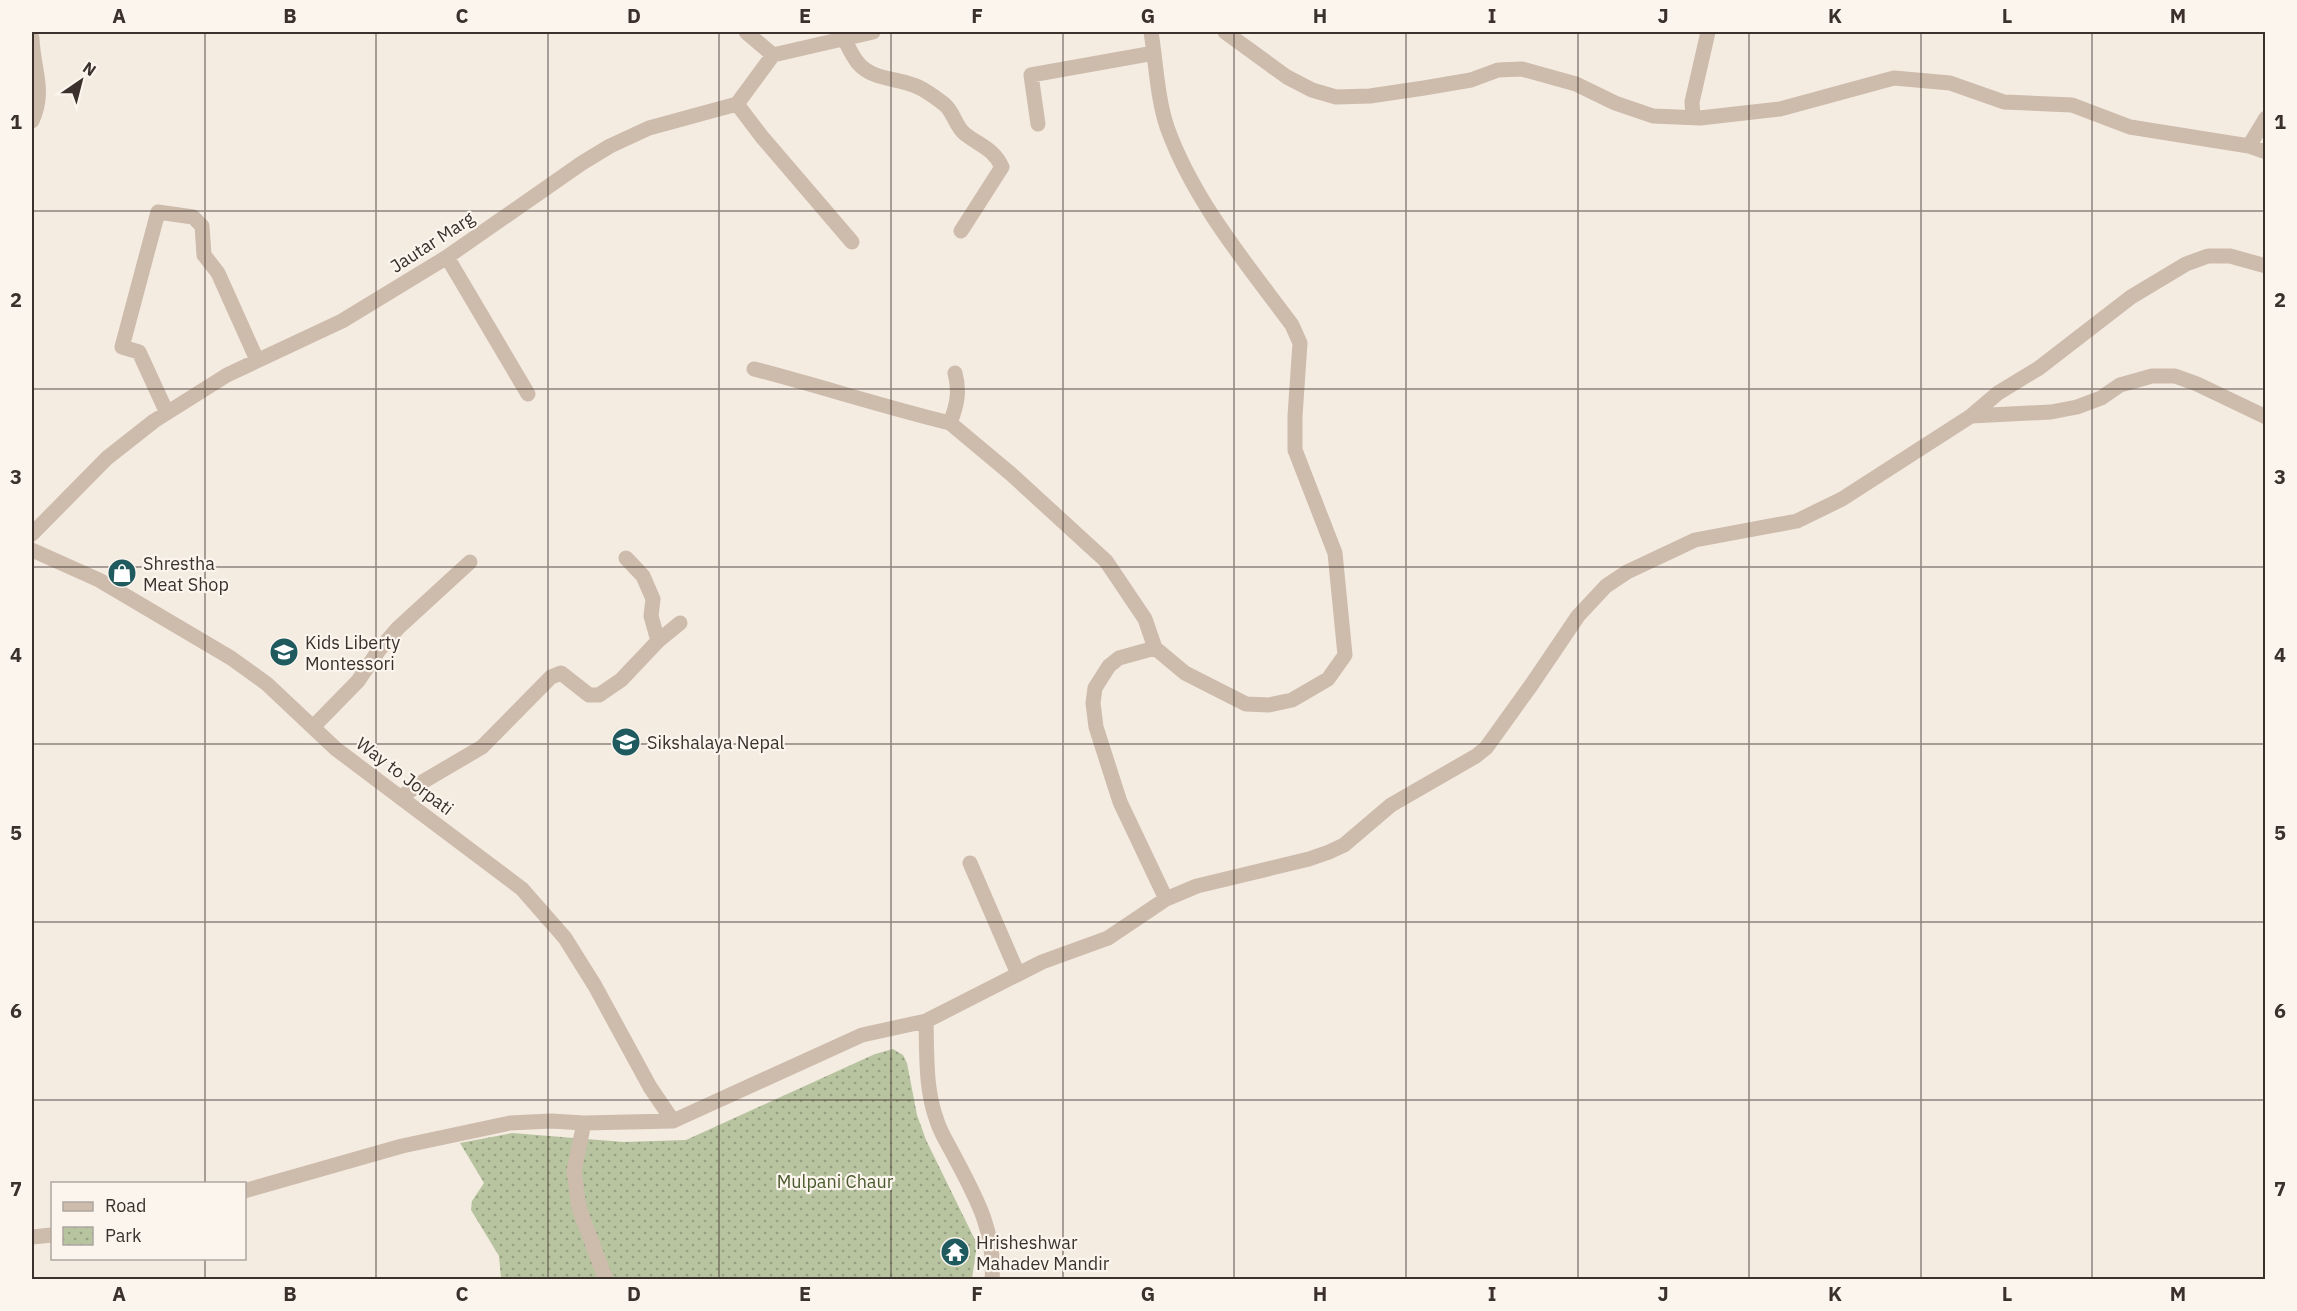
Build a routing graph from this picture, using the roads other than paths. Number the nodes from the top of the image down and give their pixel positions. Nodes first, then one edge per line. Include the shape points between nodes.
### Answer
1 (746, 32) edge
2 (873, 32) edge
3 (1151, 32) edge
4 (1225, 32) edge
5 (1708, 32) edge
6 (32, 38) edge
7 (844, 39) junction
8 (1154, 53) junction
9 (773, 55) junction
10 (737, 104) junction
11 (1693, 117) junction
12 (2265, 118) edge
13 (32, 121) edge
14 (1038, 124) dead end
15 (2249, 146) junction
16 (2265, 152) edge
17 (961, 231) dead end
18 (852, 242) dead end
19 (447, 257) junction
20 (2265, 266) edge
21 (257, 360) junction
22 (754, 369) dead end
23 (955, 373) dead end
24 (528, 394) dead end
25 (167, 413) junction
26 (1971, 416) junction
27 (2265, 417) edge
28 (950, 423) junction
29 (32, 534) edge
30 (32, 550) edge
31 (626, 558) dead end
32 (471, 562) dead end
33 (680, 623) dead end
34 (658, 641) junction
35 (1155, 648) junction
36 (313, 727) junction
37 (401, 797) junction
38 (970, 863) dead end
39 (1166, 899) junction
40 (1018, 974) junction
41 (926, 1021) junction
42 (673, 1121) junction
43 (584, 1123) junction
44 (246, 1190) edge
45 (51, 1235) edge
46 (32, 1237) edge
47 (606, 1280) edge
48 (992, 1280) edge

1 - 9 street
2 - 7 street
3 - 8 street
4 - 11 street via 1287,77 1336,97 1371,96 1471,80 1498,70 1522,69 1576,84 1653,116
5 - 11 street via 1692,102
6 - 13 street via 39,88
7 - 9 street
7 - 17 street via 859,64 874,75 914,85 946,105 959,129 998,157 1002,167
8 - 14 street via 1031,75
8 - 35 street via 1166,124 1180,159 1210,210 1292,325 1300,343 1295,450 1335,553 1345,655 1328,679 1292,700 1269,705 1246,704 1185,673
9 - 10 street
10 - 18 street
10 - 19 street, Jautar Marg via 649,128 610,146
11 - 15 street via 1780,109 1894,78 1950,83 2004,102 2072,105 2130,127
12 - 15 street
15 - 16 street
19 - 21 street, Jautar Marg via 342,321
19 - 24 street
20 - 26 street via 2230,256 2208,256 2186,264 2131,297
21 - 25 street, Jautar Marg
21 - 25 street via 218,273 204,255 202,226 193,218 158,212 123,347 139,352
22 - 28 street
23 - 28 street via 958,403
25 - 29 street, Jautar Marg via 106,458
26 - 27 street via 2077,407 2120,385 2152,376 2175,376
26 - 39 street via 1821,510 1776,526 1695,540 1606,586 1578,616 1486,748 1390,805 1344,845 1309,859 1197,886
28 - 35 street via 1106,561 1145,619
30 - 36 street, Way to Jorpati via 99,580 231,658 267,684
31 - 34 street via 643,576 650,591
32 - 36 street via 398,628 358,681
33 - 34 street
34 - 37 street via 621,680 598,695 589,695 561,673 551,677 482,747
35 - 39 street via 1119,658 1109,666 1095,688 1093,703 1096,727 1120,802
36 - 37 street, Way to Jorpati
37 - 42 street, Way to Jorpati via 522,890 565,938
38 - 40 street
39 - 40 street via 1108,938
40 - 41 street
41 - 42 street via 862,1035
41 - 48 street via 928,1084 937,1122 983,1212 991,1240
42 - 43 street
43 - 44 street via 510,1123 472,1130
43 - 47 street via 574,1171 579,1208
45 - 46 street

